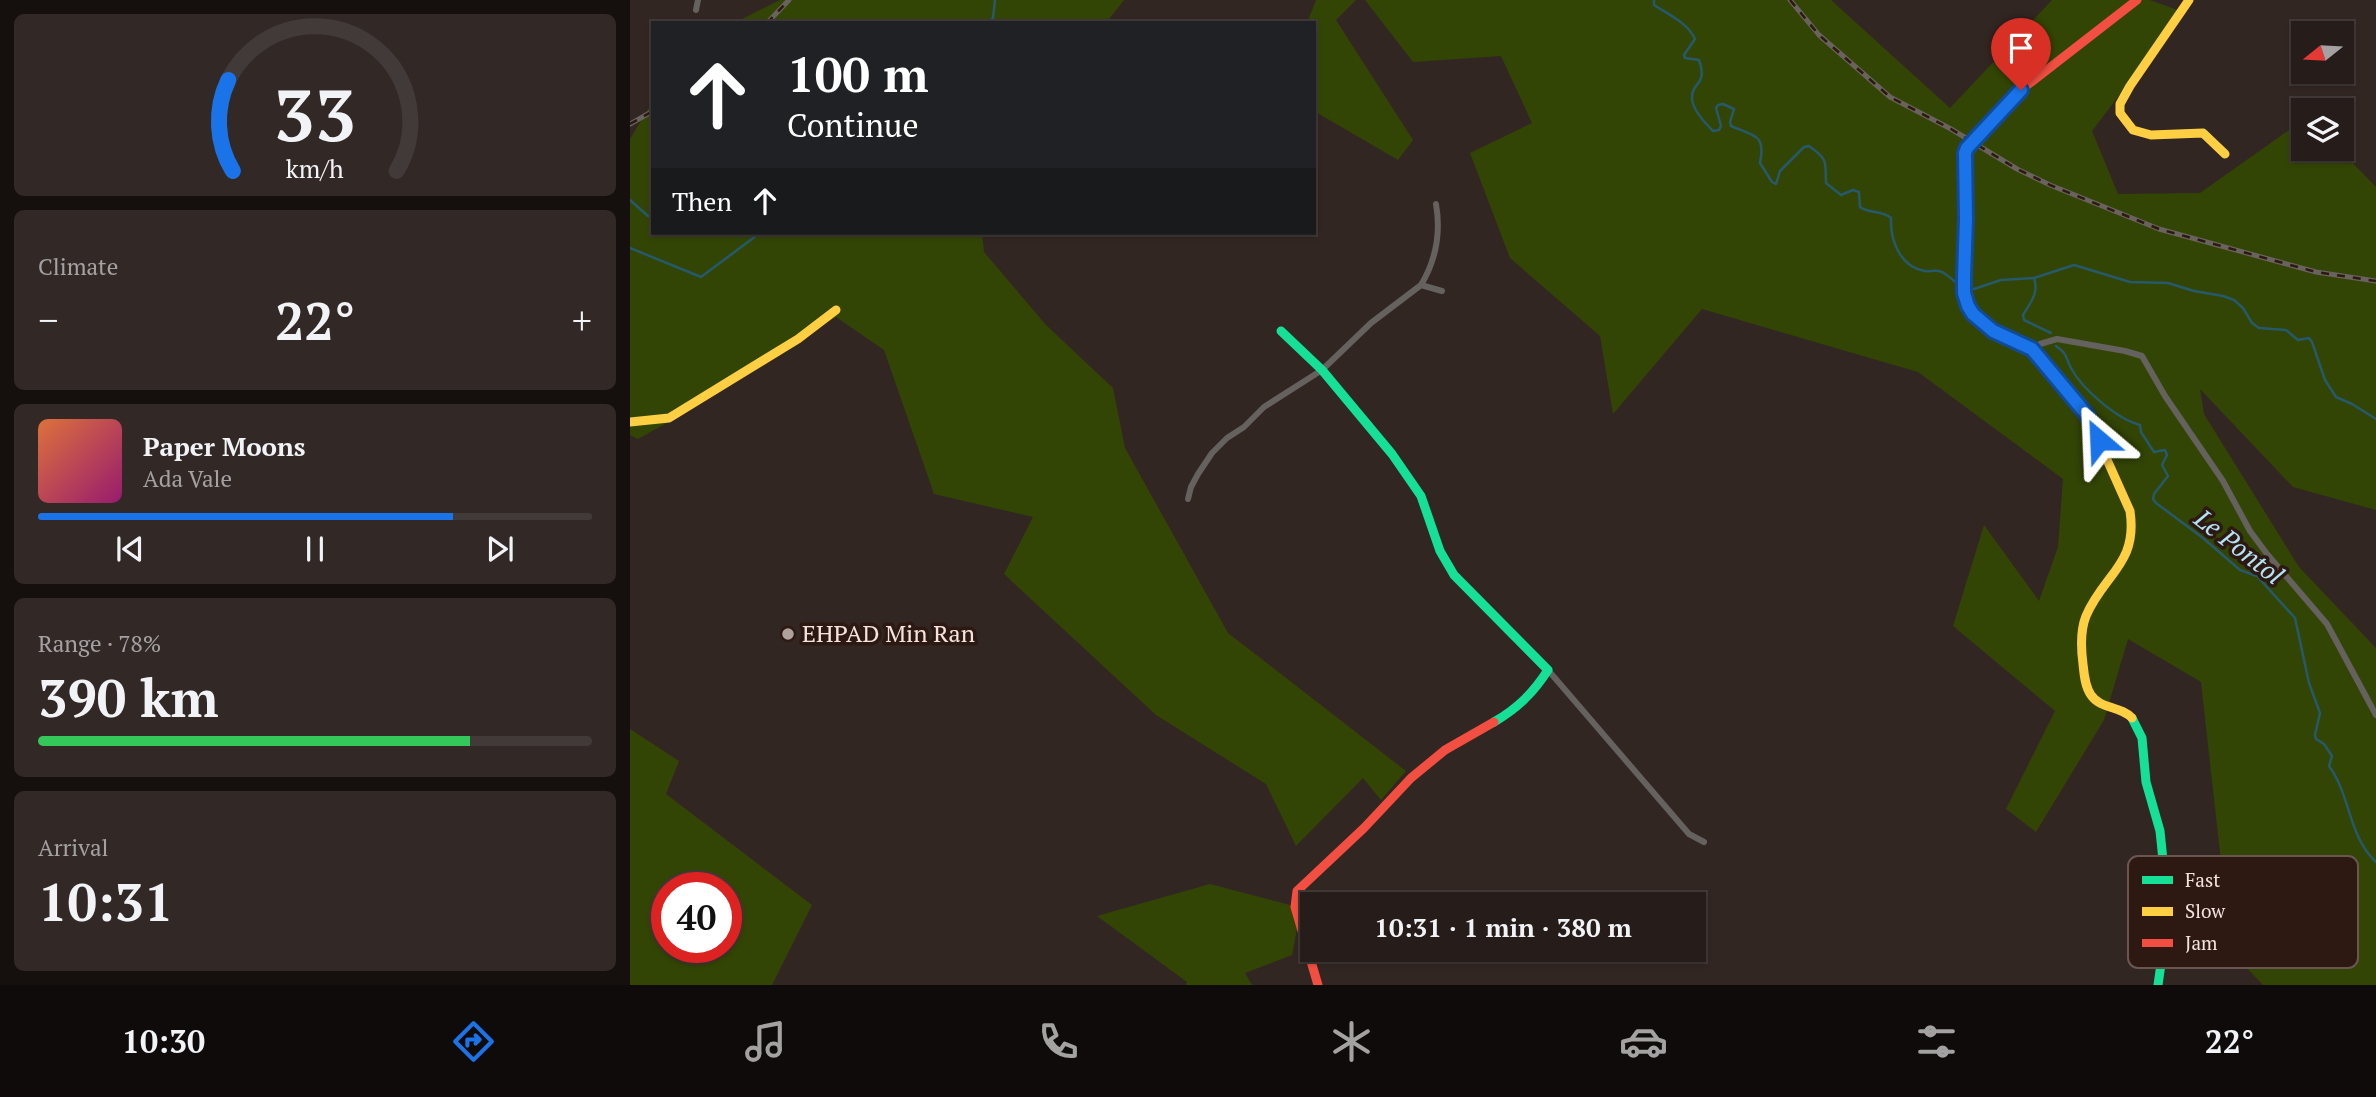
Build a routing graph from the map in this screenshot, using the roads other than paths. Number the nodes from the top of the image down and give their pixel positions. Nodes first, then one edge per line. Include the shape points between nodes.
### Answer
1 (698, 0) edge
2 (2137, 0) edge
3 (2189, 0) edge
4 (696, 10) dead end
5 (2225, 154) dead end
6 (1436, 204) dead end
7 (1421, 285) junction
8 (1441, 291) dead end
9 (836, 310) dead end
10 (1281, 331) dead end
11 (2032, 349) junction
12 (1322, 370) junction
13 (630, 422) edge
14 (1188, 499) dead end
15 (1548, 670) junction
16 (2376, 715) edge
17 (1704, 842) dead end
18 (2162, 856) edge
19 (2162, 968) edge
20 (1318, 985) edge
21 (2158, 985) edge

1 - 4 street
2 - 11 street via 2021,90 1967,148 1964,293 1968,306 1993,331
3 - 5 street via 2130,86 2120,113 2133,130 2151,135 2203,133
6 - 7 street via 1439,235
7 - 8 street
7 - 12 street via 1371,323
9 - 13 street via 798,339 669,418
10 - 12 street
11 - 16 street via 2057,339 2142,356 2250,531 2327,624
11 - 18 street via 2087,415 2133,521 2126,558 2087,615 2083,669 2091,699 2133,719 2141,735
12 - 14 street via 1264,407 1227,438 1198,474
12 - 15 street via 1392,454 1420,496 1454,575
15 - 17 street via 1689,834
15 - 20 street via 1516,709 1446,750 1411,778 1297,891 1295,907
19 - 21 street

